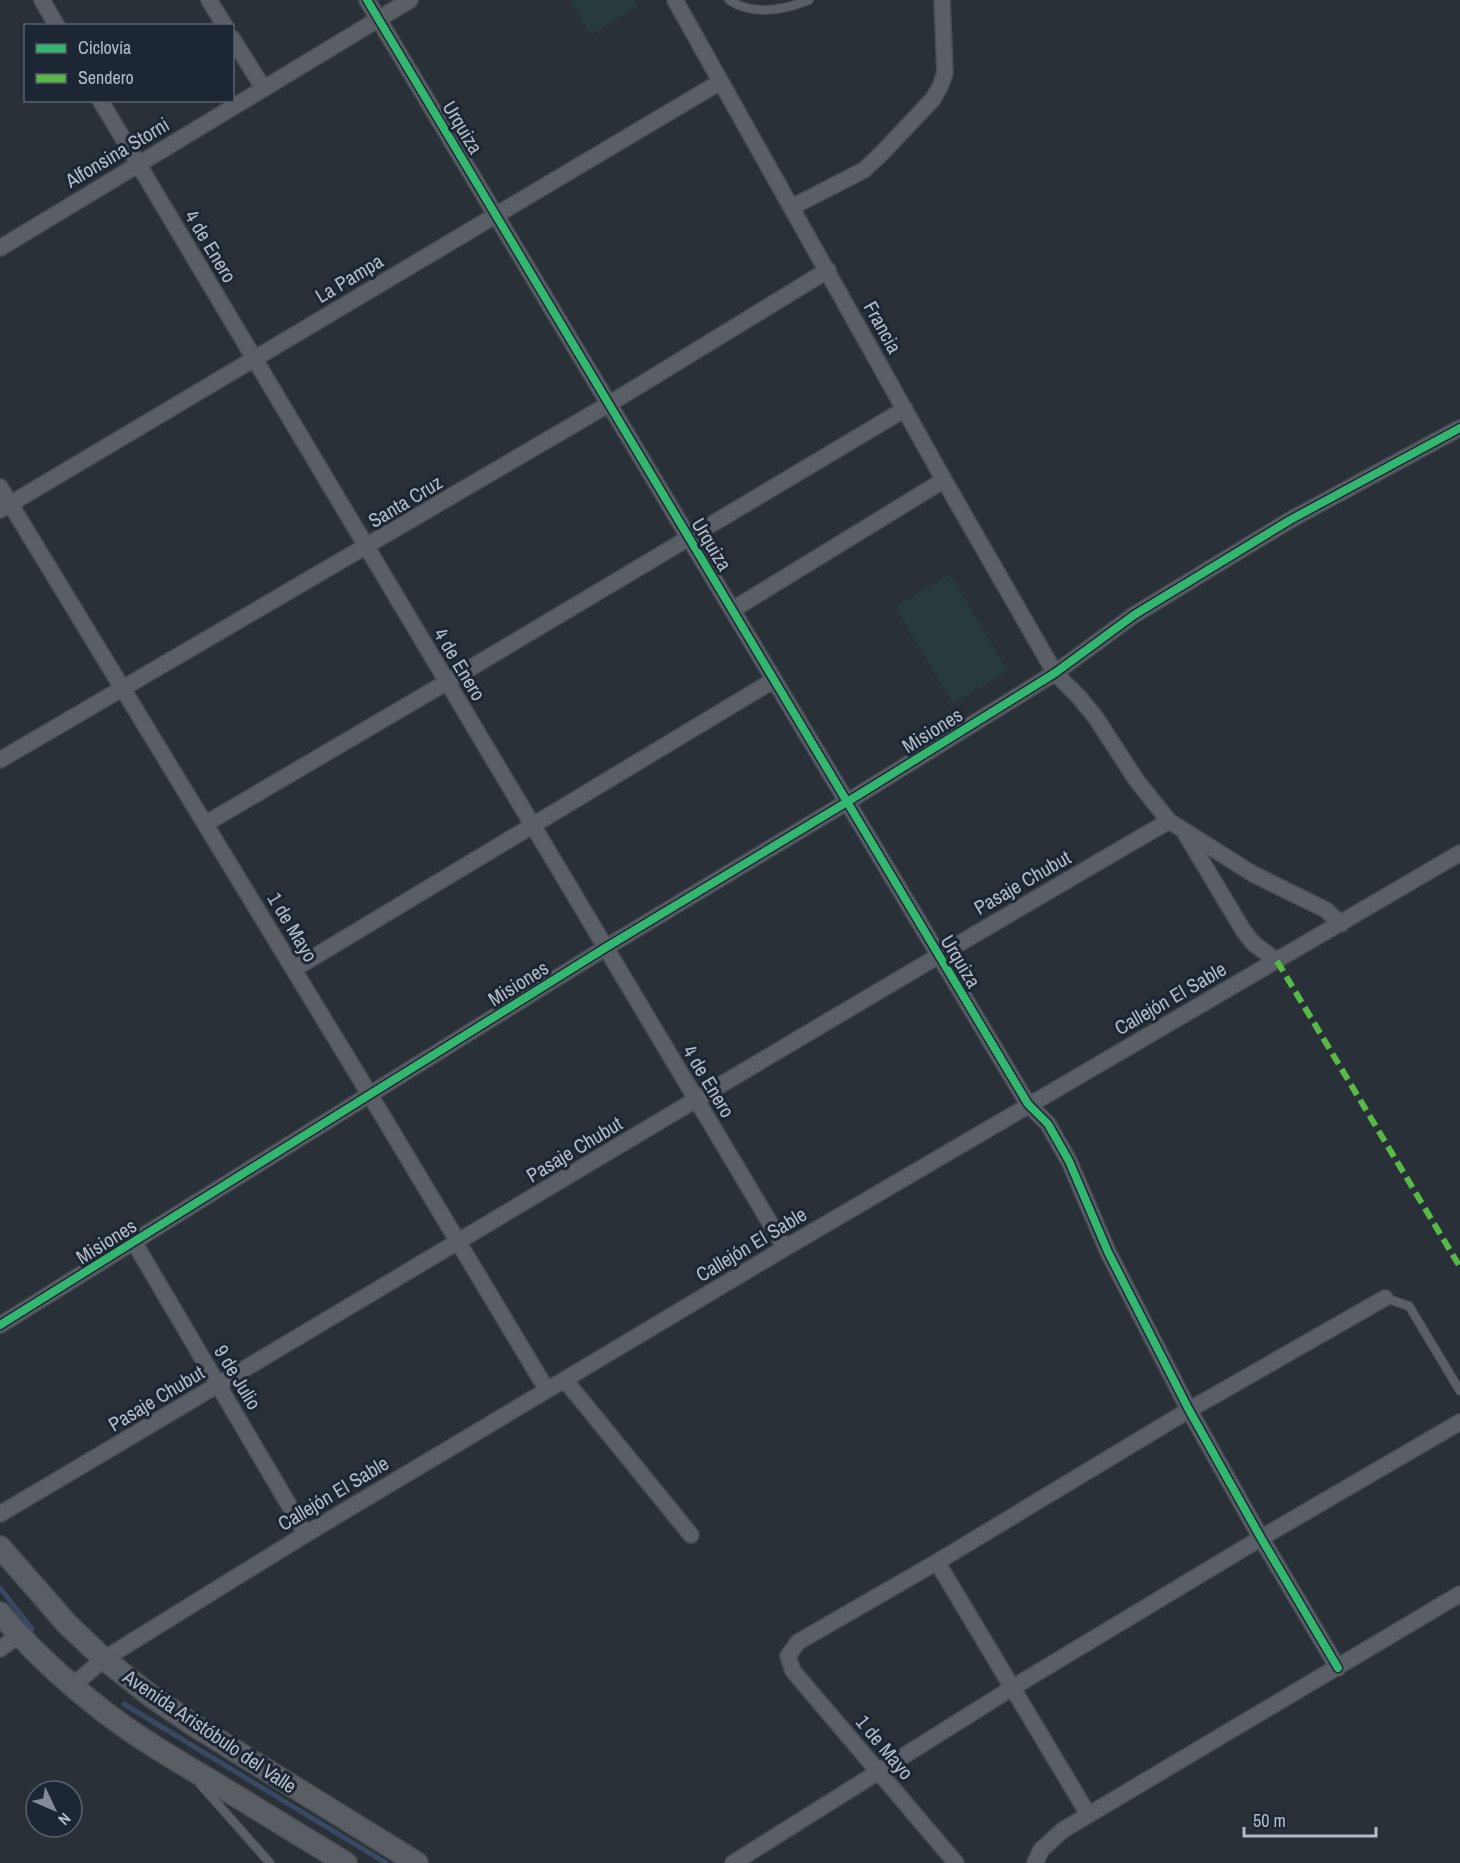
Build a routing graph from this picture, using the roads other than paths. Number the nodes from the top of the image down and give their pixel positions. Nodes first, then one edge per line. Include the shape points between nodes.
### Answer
1 (42, 0) edge
2 (209, 0) edge
3 (368, 0) edge
4 (410, 0) edge
5 (675, 0) edge
6 (729, 0) edge
7 (809, 0) edge
8 (942, 0) edge
9 (379, 19) junction
10 (56, 24) edge
11 (224, 24) edge
12 (234, 41) edge
13 (720, 82) junction
14 (264, 89) junction
15 (101, 102) edge
16 (138, 164) junction
17 (792, 207) junction
18 (496, 215) junction
19 (0, 248) edge
20 (828, 270) junction
21 (254, 359) junction
22 (609, 404) junction
23 (905, 409) junction
24 (1460, 428) edge
25 (944, 480) junction
26 (0, 488) edge
27 (5, 507) edge
28 (689, 537) junction
29 (367, 548) junction
30 (732, 610) junction
31 (1055, 673) junction
32 (774, 680) junction
33 (447, 682) junction
34 (123, 689) junction
35 (0, 760) edge
36 (847, 802) junction
37 (1169, 821) junction
38 (205, 824) junction
39 (533, 826) junction
40 (1184, 830) junction
41 (1460, 853) edge
42 (1341, 924) junction
43 (605, 948) junction
44 (938, 955) junction
45 (1277, 961) junction
46 (294, 969) junction
47 (370, 1095) junction
48 (696, 1100) junction
49 (1028, 1104) junction
50 (134, 1242) junction
51 (458, 1243) junction
52 (785, 1248) junction
53 (1385, 1298) joint
54 (0, 1325) edge
55 (565, 1380) junction
56 (219, 1385) junction
57 (548, 1390) junction
58 (1460, 1391) edge
59 (1189, 1410) junction
60 (1460, 1422) edge
61 (0, 1514) edge
62 (306, 1534) junction
63 (691, 1535) dead end
64 (1261, 1538) junction
65 (0, 1547) edge
66 (937, 1562) junction
67 (1460, 1594) edge
68 (0, 1612) edge
69 (19, 1635) junction
70 (0, 1649) edge
71 (104, 1659) junction
72 (1338, 1668) junction
73 (72, 1686) junction
74 (1012, 1688) junction
75 (184, 1764) junction
76 (879, 1772) junction
77 (1088, 1814) junction
78 (270, 1863) edge
79 (346, 1863) edge
80 (417, 1863) edge
81 (734, 1863) edge
82 (956, 1863) edge
83 (1035, 1863) edge

1 - 10 street
2 - 11 street
3 - 9 street, Urquiza
4 - 9 street, Alfonsina Storni
5 - 13 street, Francia
6 - 7 lane via 739,7 758,10
8 - 17 street via 945,73 933,99 864,170
9 - 14 street, Alfonsina Storni
9 - 18 street, Urquiza
12 - 14 street
13 - 17 street, Francia
13 - 18 street, La Pampa
14 - 16 street, Alfonsina Storni
15 - 16 street, 4 de Enero
16 - 19 street, Alfonsina Storni
16 - 21 street, 4 de Enero
17 - 20 street, Francia
18 - 21 street, La Pampa
18 - 22 street, Urquiza
20 - 22 street, Santa Cruz
20 - 23 street, Francia
21 - 27 street, La Pampa
21 - 29 street, 4 de Enero
22 - 28 street, Urquiza
22 - 29 street, Santa Cruz
23 - 25 street, Francia
23 - 28 street
24 - 31 street, Misiones via 1290,520 1134,615
25 - 30 street
25 - 31 street, Francia
26 - 27 street, 1 de Mayo
27 - 34 street, 1 de Mayo
28 - 30 street, Urquiza
28 - 33 street
29 - 33 street, 4 de Enero
29 - 34 street, Santa Cruz
30 - 32 street, Urquiza
31 - 36 street, Misiones
31 - 37 street, Francia via 1096,718
32 - 36 street, Urquiza
32 - 39 street
33 - 38 street
33 - 39 street, 4 de Enero
34 - 35 street, Santa Cruz
34 - 38 street, 1 de Mayo
36 - 43 street, Misiones
36 - 44 street, Urquiza
37 - 40 street
37 - 44 street, Pasaje Chubut
38 - 46 street, 1 de Mayo
39 - 43 street, 4 de Enero
39 - 46 street
40 - 42 street via 1271,885 1326,910
40 - 45 street via 1243,930
41 - 42 street, Callejón El Sable
42 - 45 street, Callejón El Sable
43 - 47 street, Misiones
43 - 48 street, 4 de Enero
44 - 48 street, Pasaje Chubut
44 - 49 street, Urquiza
45 - 49 street, Callejón El Sable
46 - 47 street, 1 de Mayo
47 - 50 street, Misiones
47 - 51 street, 1 de Mayo
48 - 51 street, Pasaje Chubut
48 - 52 street, 4 de Enero
49 - 52 street, Callejón El Sable
49 - 59 street, Urquiza via 1048,1124 1069,1161 1108,1252
50 - 54 street, Misiones
50 - 56 street, 9 de Julio
51 - 56 street, Pasaje Chubut
51 - 57 street, 1 de Mayo
52 - 55 street, Callejón El Sable
53 - 58 lane via 1409,1306
53 - 59 street
55 - 57 street, Callejón El Sable
55 - 63 street
56 - 61 street, Pasaje Chubut
56 - 62 street, 9 de Julio
57 - 62 street, Callejón El Sable
59 - 64 street, Urquiza
59 - 66 street
60 - 64 street
62 - 71 street, Callejón El Sable
64 - 72 street, Urquiza
64 - 74 street
65 - 71 main road, Avenida Aristóbulo del Valle
66 - 74 street
66 - 76 street, 1 de Mayo via 798,1642 788,1656 793,1671
67 - 72 street
68 - 69 main road, Avenida Aristóbulo del Valle
69 - 70 street
69 - 73 main road, Avenida Aristóbulo del Valle
71 - 73 street, Callejón El Sable
71 - 80 main road, Avenida Aristóbulo del Valle via 192,1724
72 - 77 street
73 - 75 main road, Avenida Aristóbulo del Valle
74 - 76 street
74 - 77 street
75 - 78 lane
75 - 79 main road, Avenida Aristóbulo del Valle
76 - 81 street
76 - 82 street, 1 de Mayo
77 - 83 street via 1041,1850

